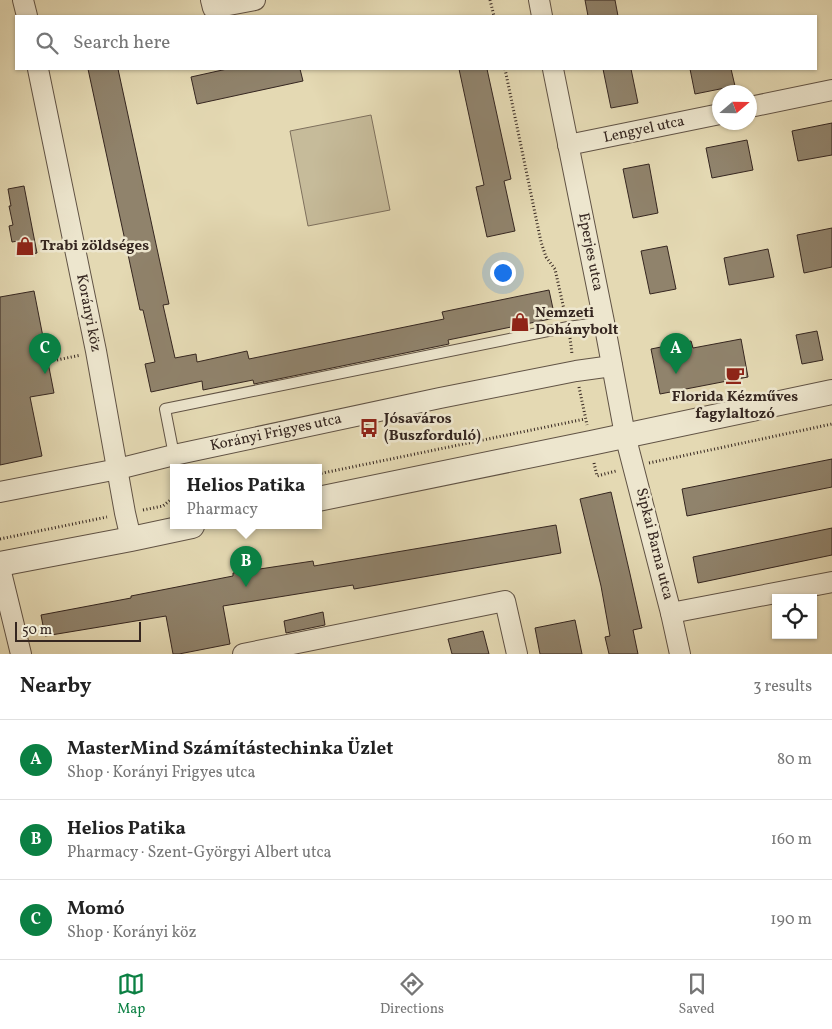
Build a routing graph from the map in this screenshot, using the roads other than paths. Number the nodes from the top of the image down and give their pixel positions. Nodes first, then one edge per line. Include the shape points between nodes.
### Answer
1 (23, 0) edge
2 (211, 0) edge
3 (255, 0) edge
4 (538, 0) edge
5 (27, 15) edge
6 (542, 15) edge
7 (38, 70) edge
8 (553, 70) edge
9 (832, 90) edge
10 (757, 106) edge
11 (712, 116) edge
12 (568, 145) junction
13 (604, 322) junction
14 (612, 366) junction
15 (832, 392) edge
16 (625, 435) junction
17 (174, 455) junction
18 (118, 469) junction
19 (0, 492) edge
20 (322, 498) edge
21 (178, 529) edge
22 (131, 539) junction
23 (0, 564) edge
24 (0, 568) edge
25 (832, 582) edge
26 (671, 613) junction
27 (326, 646) edge
28 (21, 654) edge
29 (243, 654) edge
30 (517, 654) edge
31 (680, 654) edge

1 - 5 street
2 - 3 street via 213,8
4 - 6 street
7 - 18 street, Korányi köz
8 - 12 street, Eperjes utca
9 - 10 street
11 - 12 street, Lengyel utca
12 - 13 street, Eperjes utca
13 - 14 street, Eperjes utca
13 - 17 lane via 165,409
14 - 16 street, Eperjes utca
14 - 17 street, Korányi Frigyes utca via 440,398
15 - 16 street
16 - 20 street
16 - 26 street, Sipkai Barna utca
17 - 18 street, Korányi Frigyes utca
18 - 19 street, Korányi Frigyes utca
18 - 22 street, Korányi köz
21 - 22 street
22 - 23 street
24 - 28 street
25 - 26 street
26 - 31 street, Sipkai Barna utca
27 - 29 street
27 - 30 street via 505,601

